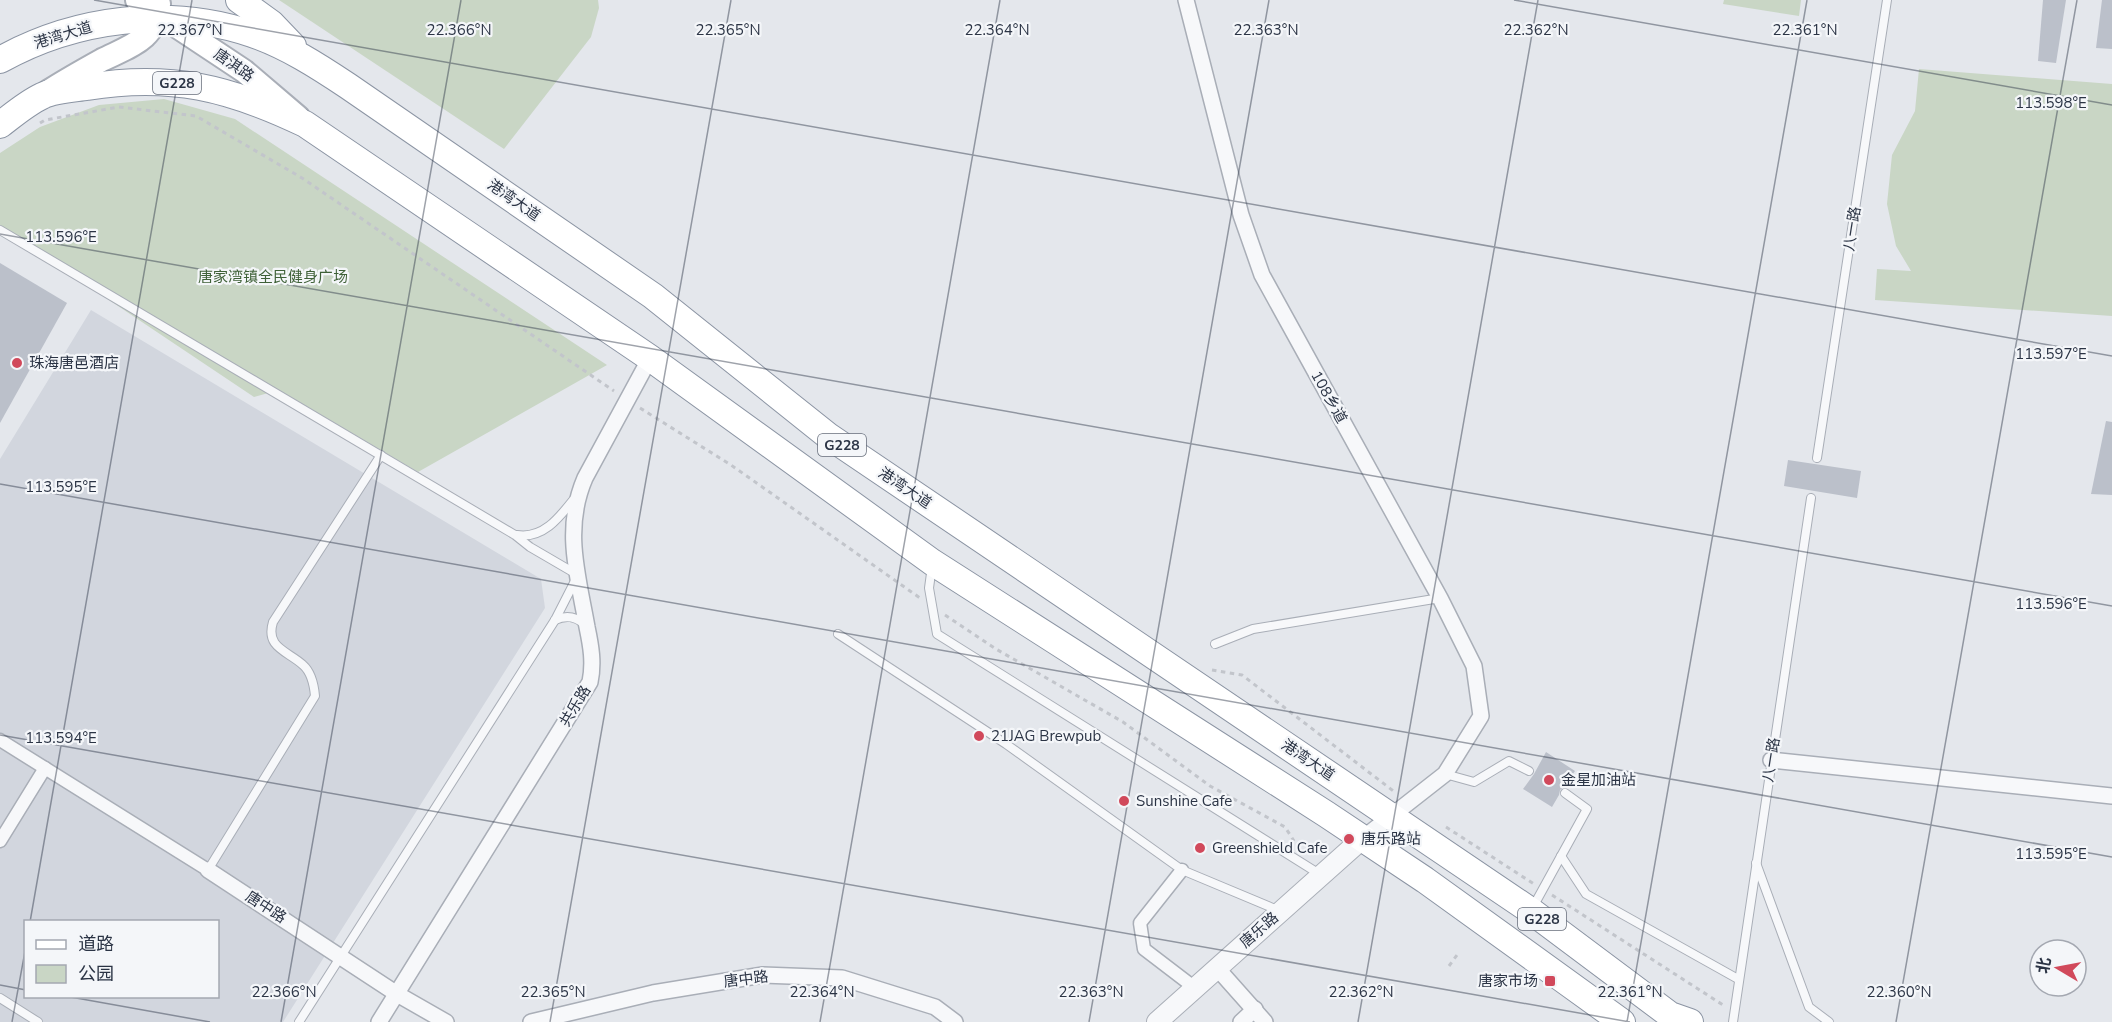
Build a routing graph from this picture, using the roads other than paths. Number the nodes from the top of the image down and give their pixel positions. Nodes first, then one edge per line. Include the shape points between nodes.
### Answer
1 (137, 0) edge
2 (239, 0) edge
3 (1186, 0) edge
4 (1887, 0) edge
5 (159, 13) edge
6 (303, 58) junction
7 (0, 60) edge
8 (43, 95) junction
9 (305, 124) junction
10 (0, 125) edge
11 (0, 230) edge
12 (650, 358) junction
13 (381, 455) junction
14 (1817, 458) dead end
15 (578, 494) junction
16 (1811, 498) dead end
17 (515, 535) junction
18 (932, 562) junction
19 (578, 575) junction
20 (1440, 598) junction
21 (555, 620) junction
22 (587, 628) junction
23 (838, 634) dead end
24 (1215, 644) dead end
25 (0, 740) edge
26 (1771, 759) junction
27 (45, 768) junction
28 (1529, 771) dead end
29 (1445, 774) junction
30 (1565, 793) dead end
31 (2112, 796) edge
32 (1400, 809) junction
33 (1362, 839) junction
34 (0, 841) edge
35 (1561, 856) junction
36 (1756, 861) junction
37 (208, 870) junction
38 (1182, 870) junction
39 (1321, 875) junction
40 (1537, 900) junction
41 (1281, 911) junction
42 (341, 956) junction
43 (1217, 968) junction
44 (1738, 979) junction
45 (1195, 988) junction
46 (397, 994) junction
47 (0, 998) edge
48 (1255, 1009) junction
49 (444, 1021) edge
50 (38, 1022) edge
51 (299, 1022) edge
52 (380, 1022) edge
53 (531, 1022) edge
54 (955, 1022) edge
55 (1157, 1022) edge
56 (1241, 1022) edge
57 (1265, 1022) edge
58 (1622, 1022) edge
59 (1690, 1022) edge
60 (1733, 1022) edge
61 (1829, 1022) edge

1 - 5 main road, 唐淇路
2 - 6 highway via 270,23
3 - 20 street, 108乡道 via 1241,215 1262,275
4 - 14 lane, 八一路
5 - 6 highway, 港湾大道 / G228 via 235,29
5 - 7 highway, 港湾大道 / G228 via 72,29
5 - 8 main road via 134,46
5 - 9 main road, 唐淇路 via 258,81
6 - 32 highway, 港湾大道 / G228 via 653,296 826,435
8 - 9 highway, G228 via 126,82 186,83 234,95
8 - 10 highway, G228
9 - 12 highway, G228
11 - 13 lane
12 - 15 street, 共乐路
12 - 18 highway, G228
13 - 17 lane
13 - 37 lane via 273,622 273,642 308,670 315,696
15 - 17 lane via 545,530
15 - 19 street, 共乐路 via 573,546
16 - 26 lane, 八一路
17 - 19 lane
18 - 33 highway, G228
18 - 39 lane via 929,588 937,634
19 - 21 lane
19 - 22 street, 共乐路
20 - 24 lane via 1253,629
20 - 29 street, 108乡道 via 1474,666 1481,716
21 - 22 lane via 572,617
21 - 42 lane
22 - 46 street, 共乐路 via 593,658 590,682
23 - 38 lane via 1006,744
25 - 27 street
26 - 31 street
26 - 36 lane, 八一路
27 - 34 street
27 - 37 street
28 - 29 lane via 1509,761 1474,782
29 - 32 street
30 - 35 lane via 1587,809
32 - 33 street
32 - 40 highway, 港湾大道 / G228
33 - 39 street, 唐乐路
33 - 58 highway, G228
35 - 40 lane
35 - 44 lane via 1586,894
36 - 44 lane, 八一路
36 - 61 lane via 1809,1007
37 - 42 street, 唐中路
38 - 41 lane
38 - 45 street via 1140,923 1144,949
39 - 41 street, 唐乐路
40 - 59 highway, 港湾大道 / G228 via 1670,1015
41 - 43 street, 唐乐路
42 - 46 street, 唐中路
42 - 51 lane
43 - 45 street, 唐乐路
43 - 48 street
44 - 60 lane, 八一路
45 - 55 street, 唐乐路
46 - 49 street, 唐中路
46 - 52 street, 共乐路
47 - 50 lane
48 - 56 street
48 - 57 street
53 - 54 street, 唐中路 via 653,993 763,975 842,978 935,1007

